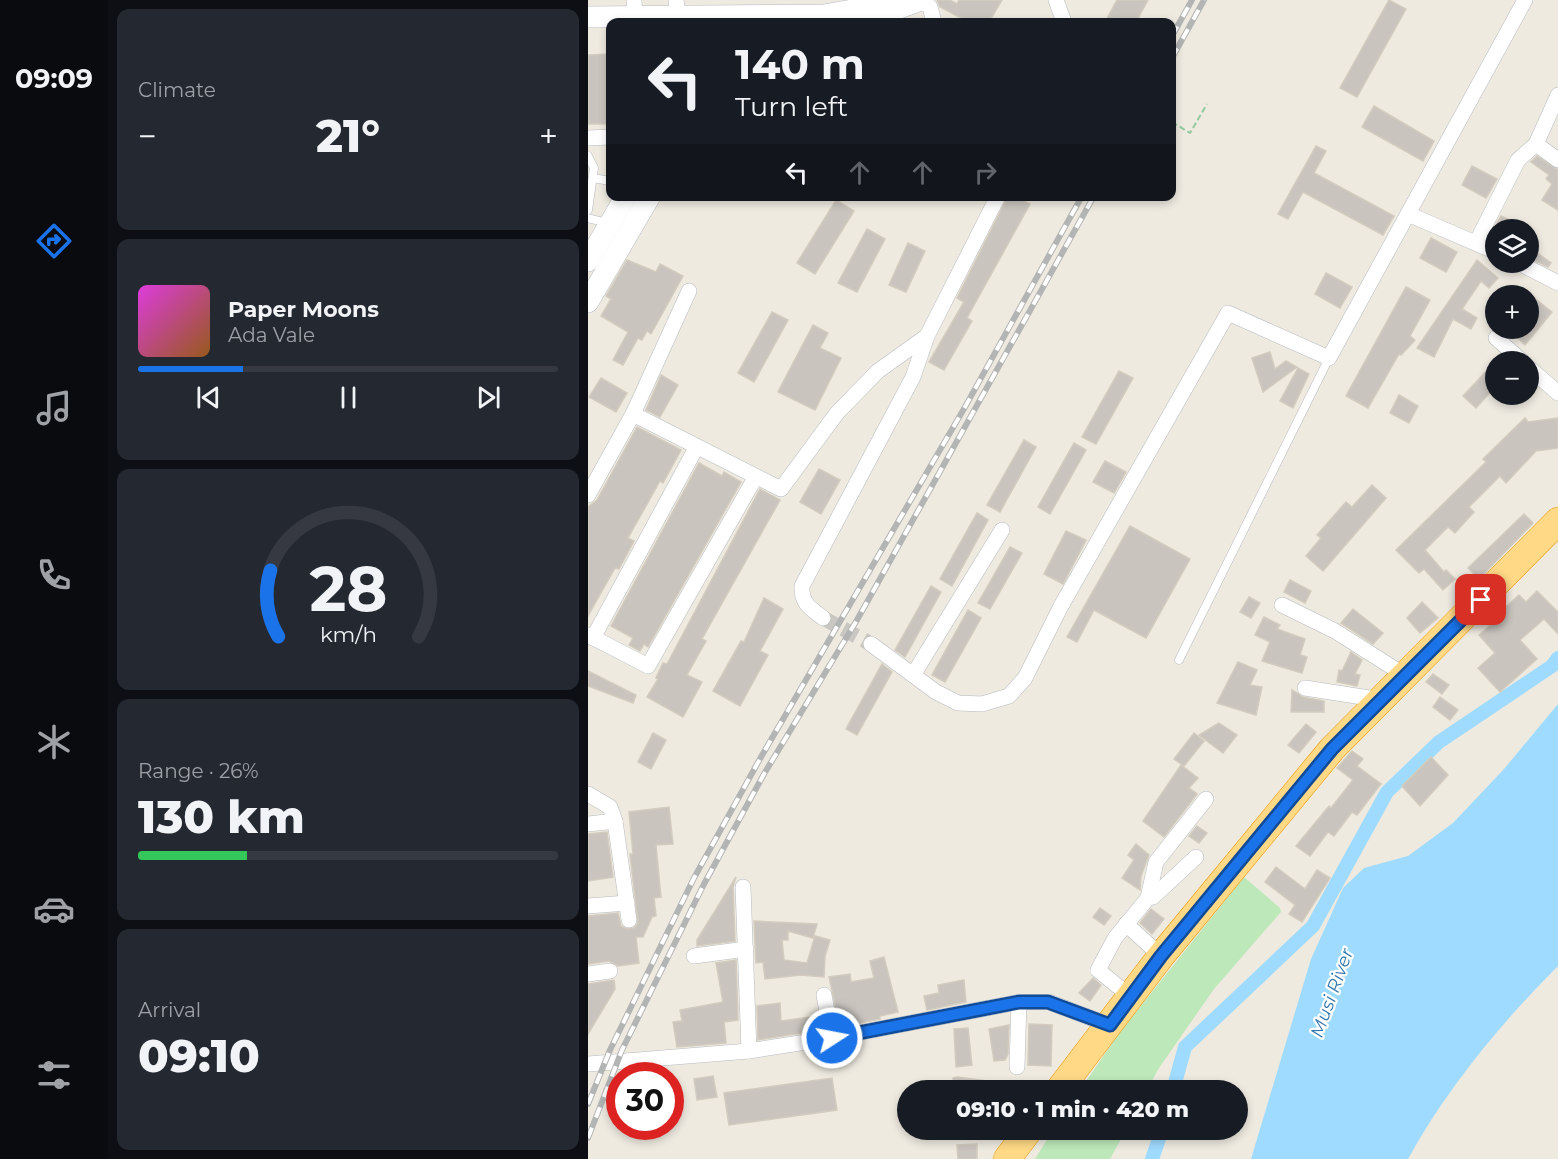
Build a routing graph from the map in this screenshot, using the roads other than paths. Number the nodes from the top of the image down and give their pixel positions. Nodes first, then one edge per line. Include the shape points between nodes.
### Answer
1 (882, 0) edge
2 (921, 0) edge
3 (1056, 0) edge
4 (1525, 0) edge
5 (634, 8) edge
6 (677, 8) edge
7 (588, 17) edge
8 (732, 18) edge
9 (754, 18) edge
10 (873, 18) edge
11 (933, 18) edge
12 (1063, 18) edge
13 (606, 29) edge
14 (588, 30) edge
15 (1558, 95) edge
16 (606, 137) edge
17 (588, 138) edge
18 (1536, 144) junction
19 (588, 156) edge
20 (1558, 160) edge
21 (593, 178) junction
22 (606, 180) edge
23 (623, 201) edge
24 (647, 201) edge
25 (995, 201) edge
26 (588, 210) edge
27 (1408, 214) junction
28 (588, 218) edge
29 (610, 223) junction
30 (1476, 243) junction
31 (1485, 247) edge
32 (588, 261) edge
33 (1538, 273) edge
34 (1558, 283) edge
35 (689, 291) dead end
36 (588, 302) edge
37 (927, 336) junction
38 (1497, 339) edge
39 (1511, 351) edge
40 (1329, 358) junction
41 (1539, 377) edge
42 (1558, 393) edge
43 (633, 414) junction
44 (696, 448) junction
45 (755, 478) junction
46 (588, 495) edge
47 (1558, 521) edge
48 (1002, 530) dead end
49 (1282, 605) dead end
50 (823, 618) tunnel mouth
51 (590, 637) edge
52 (871, 644) tunnel mouth
53 (1179, 660) dead end
54 (913, 675) junction
55 (1406, 676) junction
56 (1305, 688) dead end
57 (1382, 700) junction
58 (588, 794) edge
59 (1206, 799) dead end
60 (615, 821) junction
61 (588, 824) edge
62 (1196, 857) dead end
63 (743, 887) dead end
64 (1148, 898) junction
65 (627, 903) junction
66 (588, 906) edge
67 (629, 920) dead end
68 (1126, 924) junction
69 (746, 949) junction
70 (694, 956) dead end
71 (1161, 956) junction
72 (610, 972) dead end
73 (588, 974) edge
74 (824, 995) dead end
75 (1131, 997) junction
76 (1019, 1002) junction
77 (1110, 1025) junction
78 (832, 1038) junction
79 (749, 1051) junction
80 (588, 1064) edge
81 (1017, 1067) dead end
82 (1067, 1080) edge
83 (1021, 1140) edge
84 (1007, 1159) edge

1 - 9 main road via 850,12
2 - 10 main road
2 - 11 street via 930,7
3 - 12 street
4 - 27 street
5 - 6 main road
5 - 7 main road
6 - 8 main road
13 - 14 main road
15 - 18 street
16 - 17 street
18 - 20 street
18 - 30 street via 1518,160
19 - 21 lane via 594,168
21 - 22 lane
21 - 26 lane
23 - 29 main road
24 - 36 main road
25 - 37 street
27 - 30 street
27 - 40 street
28 - 29 lane
29 - 32 main road
30 - 31 street
33 - 34 street
35 - 43 street
37 - 45 street via 878,370 837,413 781,489
37 - 50 street via 913,377 802,586 806,605
38 - 39 street
40 - 53 lane
40 - 54 street via 1228,313 1061,606 1025,678 1009,696 958,703
41 - 42 street
43 - 44 street
43 - 46 street
44 - 45 street
44 - 51 street
45 - 51 street via 648,666
47 - 55 highway
48 - 54 street
49 - 55 street via 1335,631
52 - 54 street
55 - 57 highway
56 - 57 street
57 - 71 highway via 1332,749
58 - 60 street via 610,807
59 - 64 street via 1156,862
60 - 61 street
60 - 65 street
62 - 64 street
63 - 69 street
64 - 68 street
65 - 66 street
65 - 67 street
68 - 71 street
68 - 75 street via 1098,970
69 - 70 street
69 - 79 street
71 - 75 highway
72 - 73 street
74 - 78 street
75 - 77 highway
76 - 77 street via 1048,1002
76 - 78 street
76 - 81 street
77 - 82 highway
78 - 79 street
79 - 80 street
83 - 84 highway

